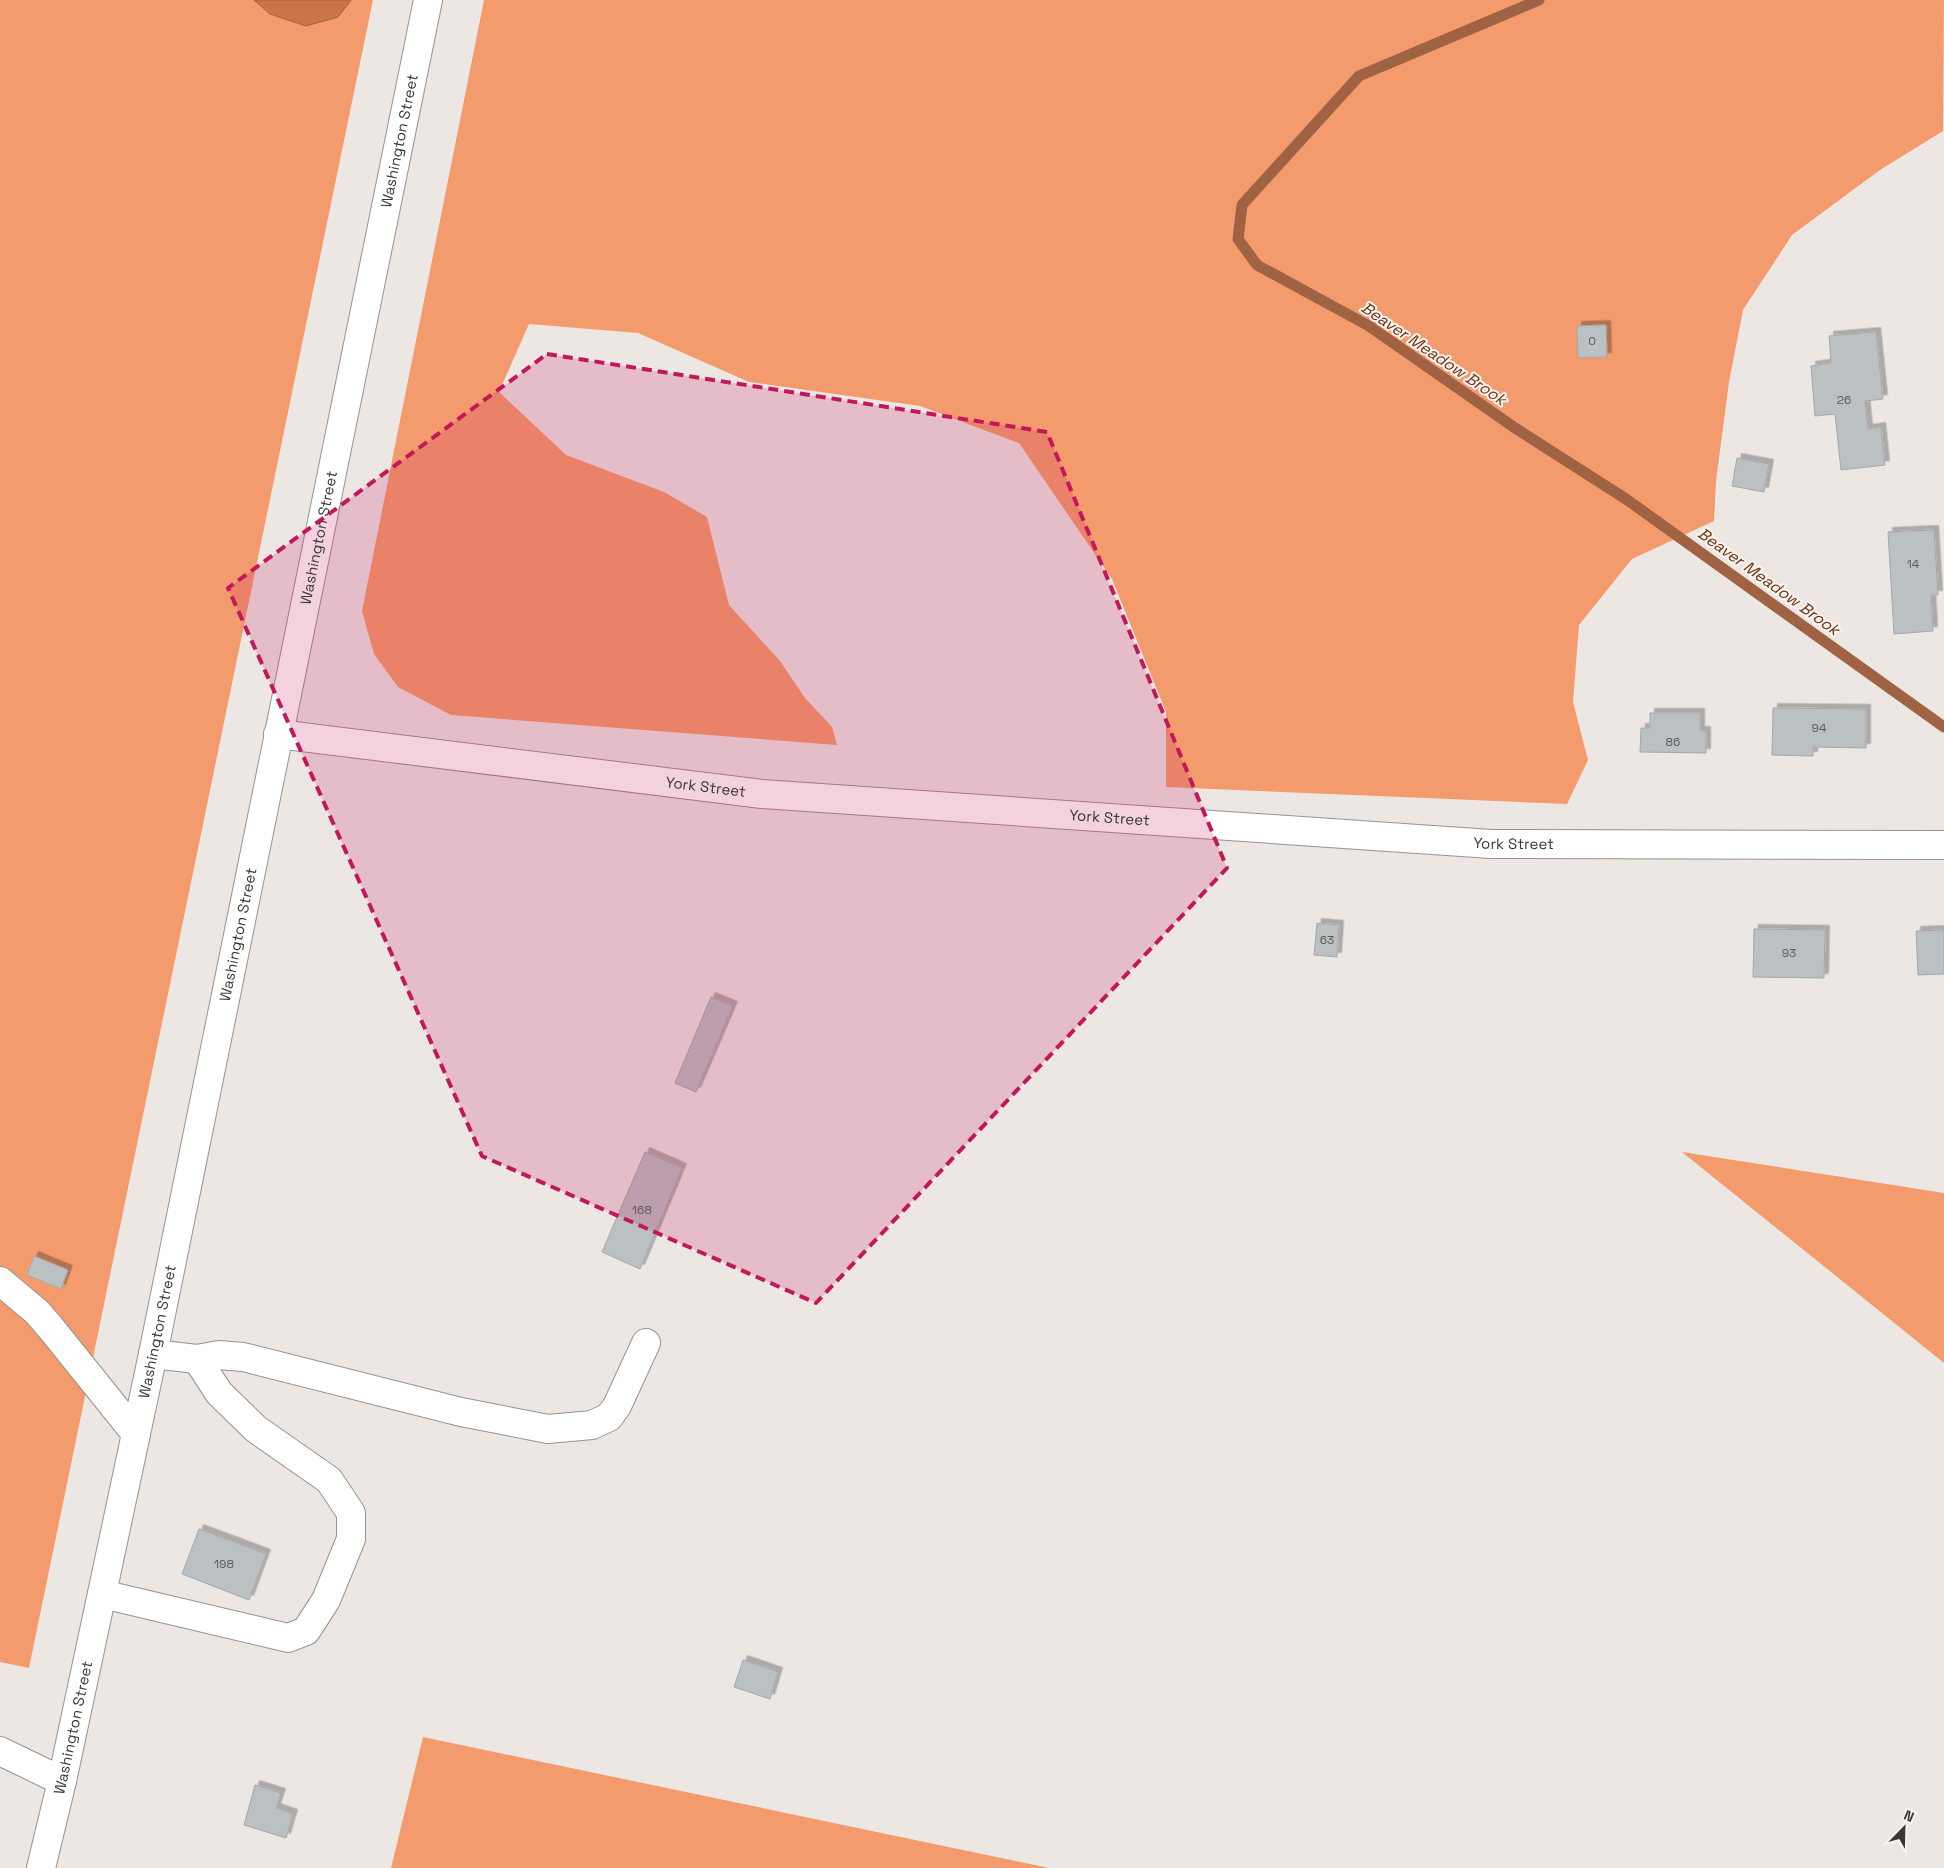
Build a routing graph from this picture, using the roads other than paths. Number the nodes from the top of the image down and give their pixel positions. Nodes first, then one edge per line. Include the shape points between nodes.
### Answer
1 (428, 0) edge
2 (278, 734) junction
3 (1944, 845) edge
4 (0, 1281) edge
5 (646, 1343) dead end
6 (152, 1354) junction
7 (197, 1358) junction
8 (136, 1434) junction
9 (102, 1594) junction
10 (0, 1751) edge
11 (62, 1780) junction
12 (41, 1868) edge

1 - 2 main road, Washington Street
2 - 3 main road, York Street via 762,794 1482,844
2 - 6 main road, Washington Street
4 - 8 main road via 50,1327
5 - 7 main road via 609,1417 592,1425 548,1429 461,1412 243,1357 219,1355
6 - 7 main road
6 - 8 main road, Washington Street
7 - 9 main road via 219,1392 256,1429 329,1480 351,1513 348,1548 326,1600 306,1631 288,1638
8 - 9 main road, Washington Street
9 - 11 main road, Washington Street
10 - 11 main road
11 - 12 main road, Washington Street

